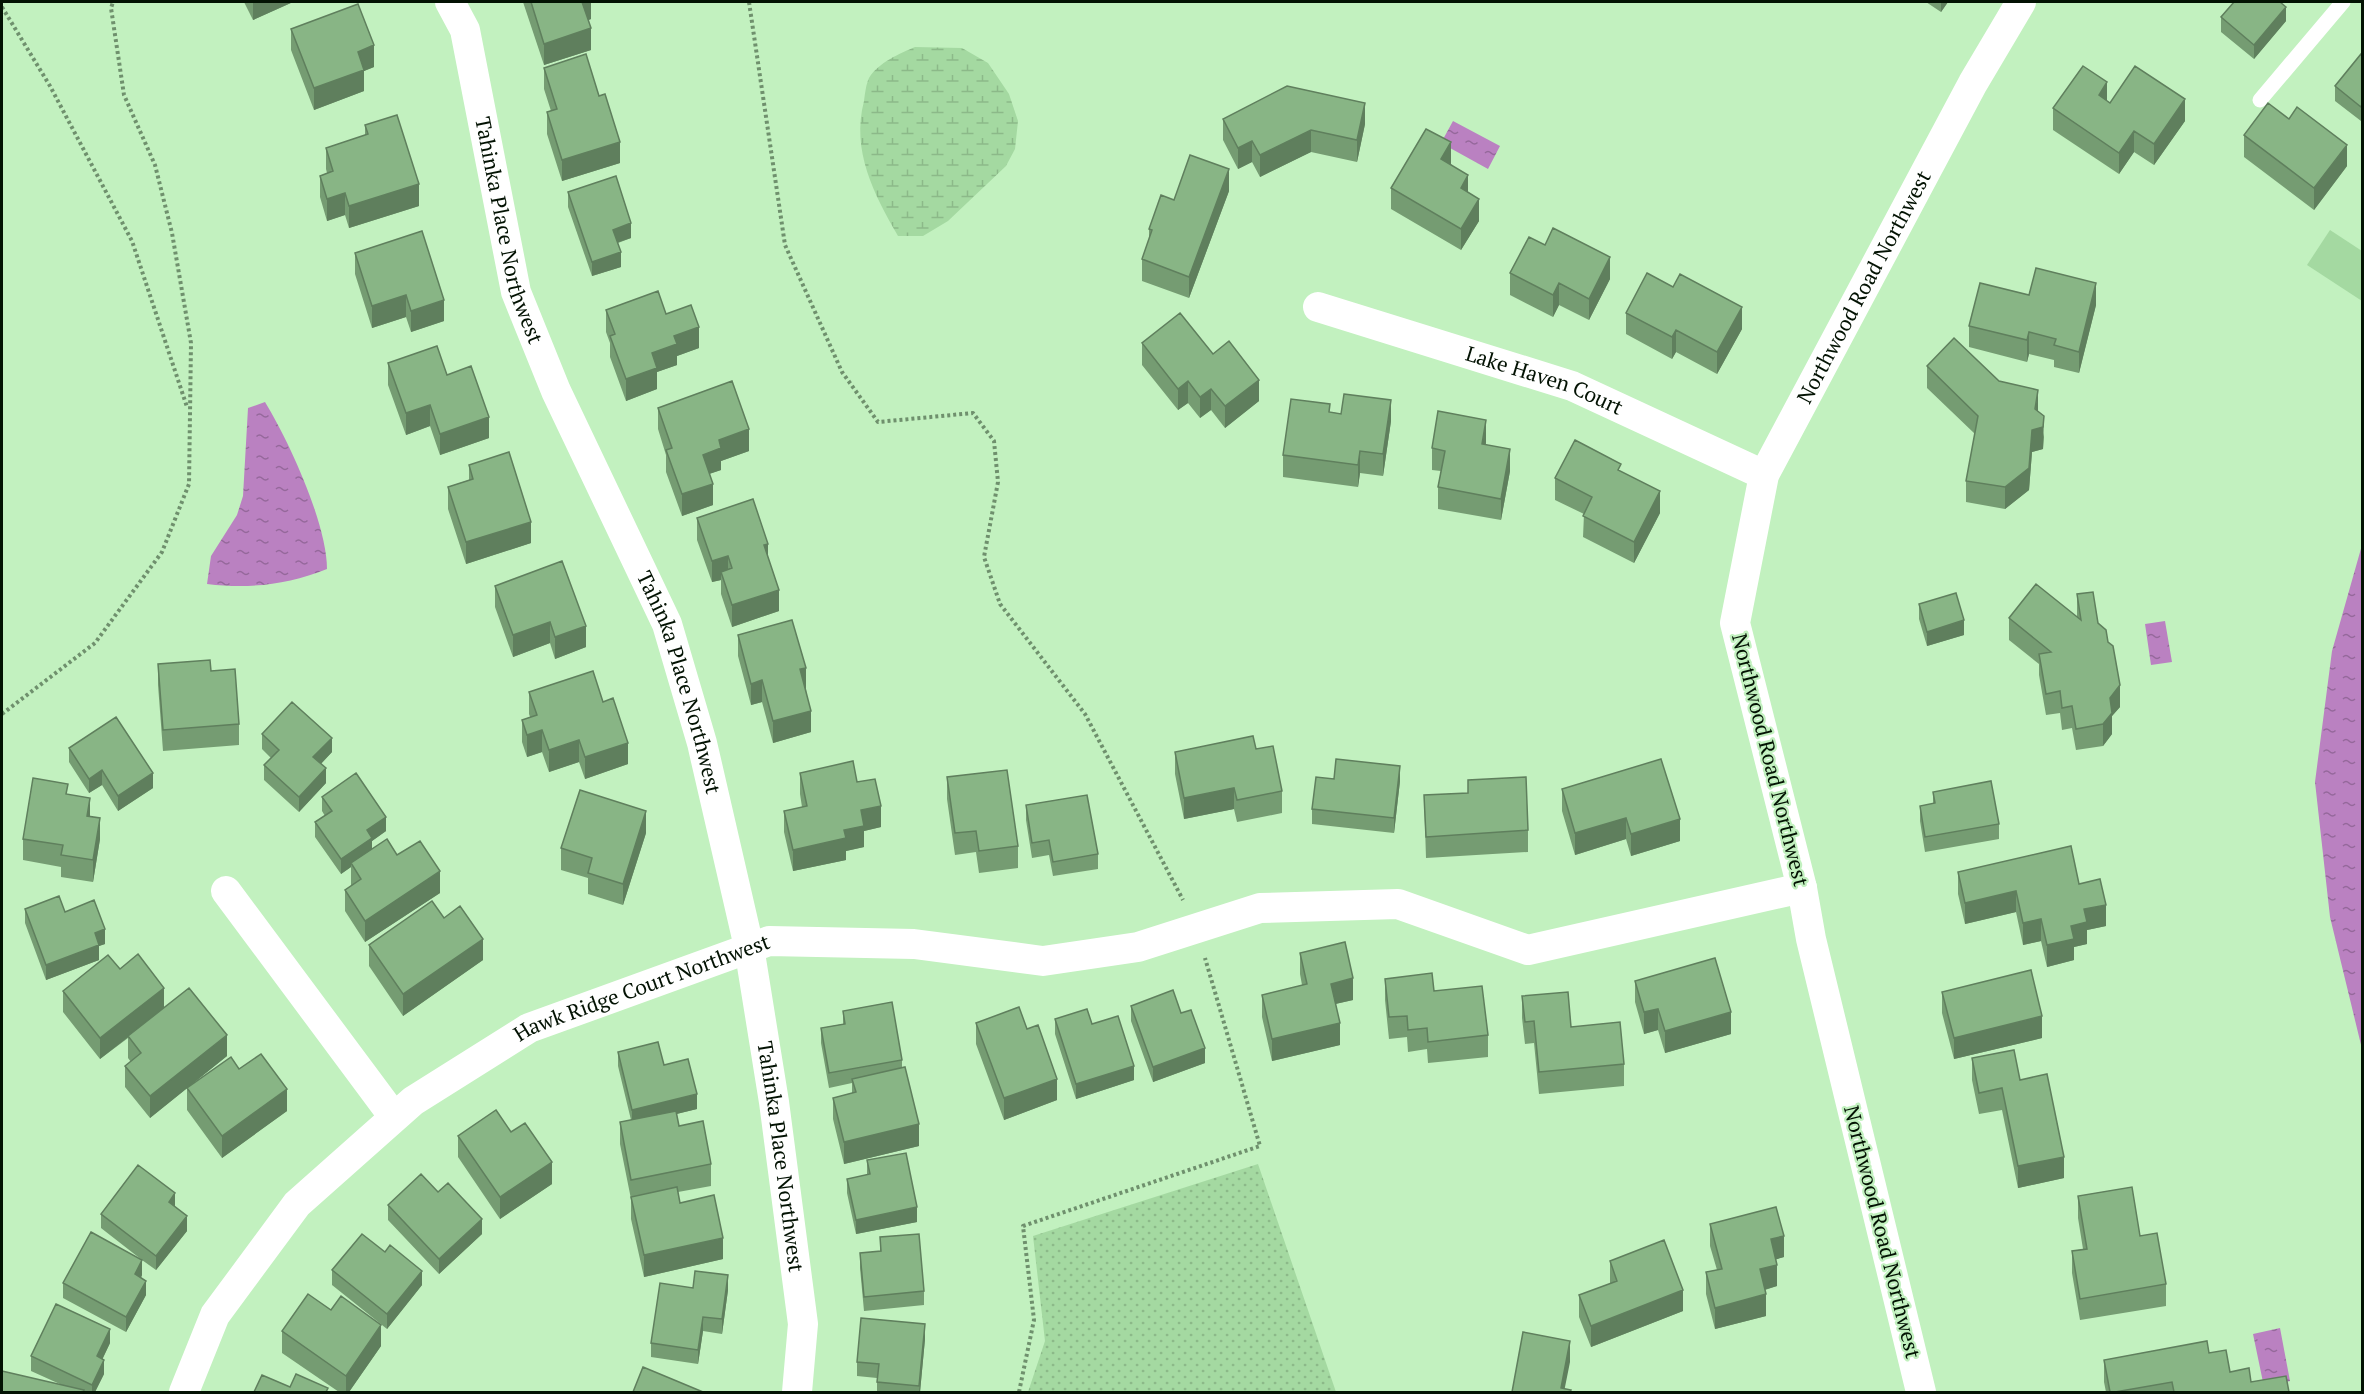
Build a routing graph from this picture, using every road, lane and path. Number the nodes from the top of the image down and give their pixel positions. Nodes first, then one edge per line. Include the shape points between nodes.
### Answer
1 (113, 2) edge
2 (450, 2) edge
3 (749, 2) edge
4 (2021, 2) edge
5 (2343, 2) edge
6 (2, 7) edge
7 (2260, 100) dead end
8 (1318, 307) dead end
9 (188, 410) junction
10 (1764, 475) junction
11 (2, 714) edge
12 (1802, 888) junction
13 (226, 891) dead end
14 (1196, 929) junction
15 (749, 947) junction
16 (394, 1118) junction
17 (1913, 1391) edge
18 (184, 1392) edge
19 (797, 1392) edge
20 (1019, 1392) edge

1 - 9 path via 124,95 155,165 172,233 191,343
2 - 15 street, Tahinka Place Northwest via 465,30 516,292 556,391 667,624 702,743
3 - 14 path via 785,245 842,372 878,422 973,413 994,441 998,482 984,557 1000,604 1085,714
4 - 10 street, Northwood Road Northwest via 1973,83
5 - 7 lane
6 - 9 path via 50,86 132,241
8 - 10 street, Lake Haven Court via 1572,386
9 - 11 path via 189,484 162,552 95,643
10 - 12 street, Northwood Road Northwest via 1735,623
12 - 14 street, Hawk Ridge Court Northwest via 1528,950 1398,904 1260,908
12 - 17 street, Northwood Road Northwest
13 - 16 street
14 - 15 street, Hawk Ridge Court Northwest via 1138,947 1043,961 914,944 769,940
14 - 20 path via 1260,1146 1023,1226 1034,1320
15 - 16 street, Hawk Ridge Court Northwest via 529,1028 413,1101
15 - 19 street, Tahinka Place Northwest via 776,1114 803,1324
16 - 18 street, Hawk Ridge Court Northwest via 297,1204 215,1316

